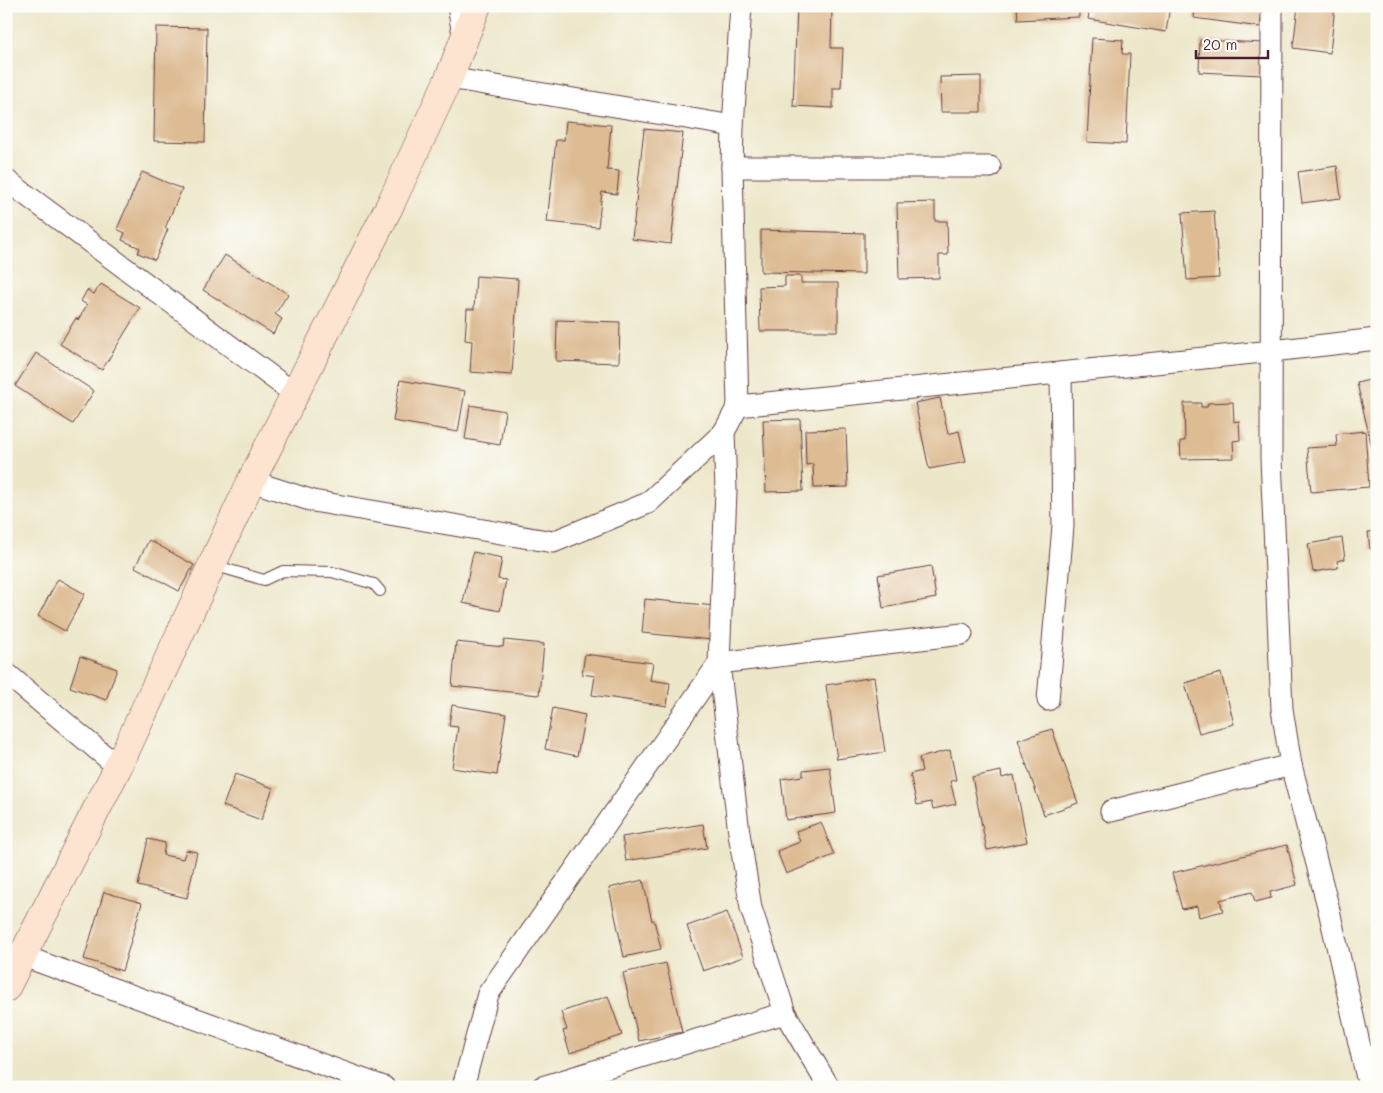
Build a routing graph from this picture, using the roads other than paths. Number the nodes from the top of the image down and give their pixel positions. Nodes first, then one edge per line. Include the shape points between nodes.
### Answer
1 (458, 6) edge
2 (477, 6) edge
3 (741, 6) edge
4 (1272, 6) edge
5 (464, 40) junction
6 (448, 78) junction
7 (733, 126) junction
8 (732, 166) junction
9 (990, 166) dead end
10 (6, 180) edge
11 (1377, 338) edge
12 (1272, 351) junction
13 (1061, 373) junction
14 (295, 394) junction
15 (738, 406) junction
16 (724, 432) junction
17 (251, 482) junction
18 (212, 565) junction
19 (380, 591) dead end
20 (962, 634) dead end
21 (719, 663) junction
22 (6, 673) edge
23 (1048, 700) dead end
24 (1291, 765) junction
25 (118, 767) junction
26 (1110, 811) dead end
27 (23, 956) junction
28 (6, 988) edge
29 (785, 1012) junction
30 (384, 1087) edge
31 (463, 1087) edge
32 (542, 1087) edge
33 (829, 1087) edge
34 (1369, 1087) edge

1 - 5 street
2 - 5 main road
3 - 7 street
4 - 12 street
5 - 6 main road
6 - 7 street
6 - 14 main road via 392,201
7 - 8 street
8 - 9 street
8 - 15 street
10 - 14 street
11 - 12 street
12 - 13 street
12 - 24 street via 1271,477 1282,709
13 - 15 street
13 - 23 street via 1063,526
14 - 17 main road
15 - 16 street
16 - 17 street via 648,503 553,542 313,502
16 - 21 street via 726,492
17 - 18 main road
18 - 19 lane via 264,580 283,572 332,572 374,584
18 - 25 main road
20 - 21 street
21 - 29 street via 751,908
21 - 31 street via 488,994
22 - 25 street
24 - 26 street
24 - 34 street via 1328,906
25 - 27 main road
27 - 28 main road
27 - 30 street
29 - 32 street
29 - 33 street

